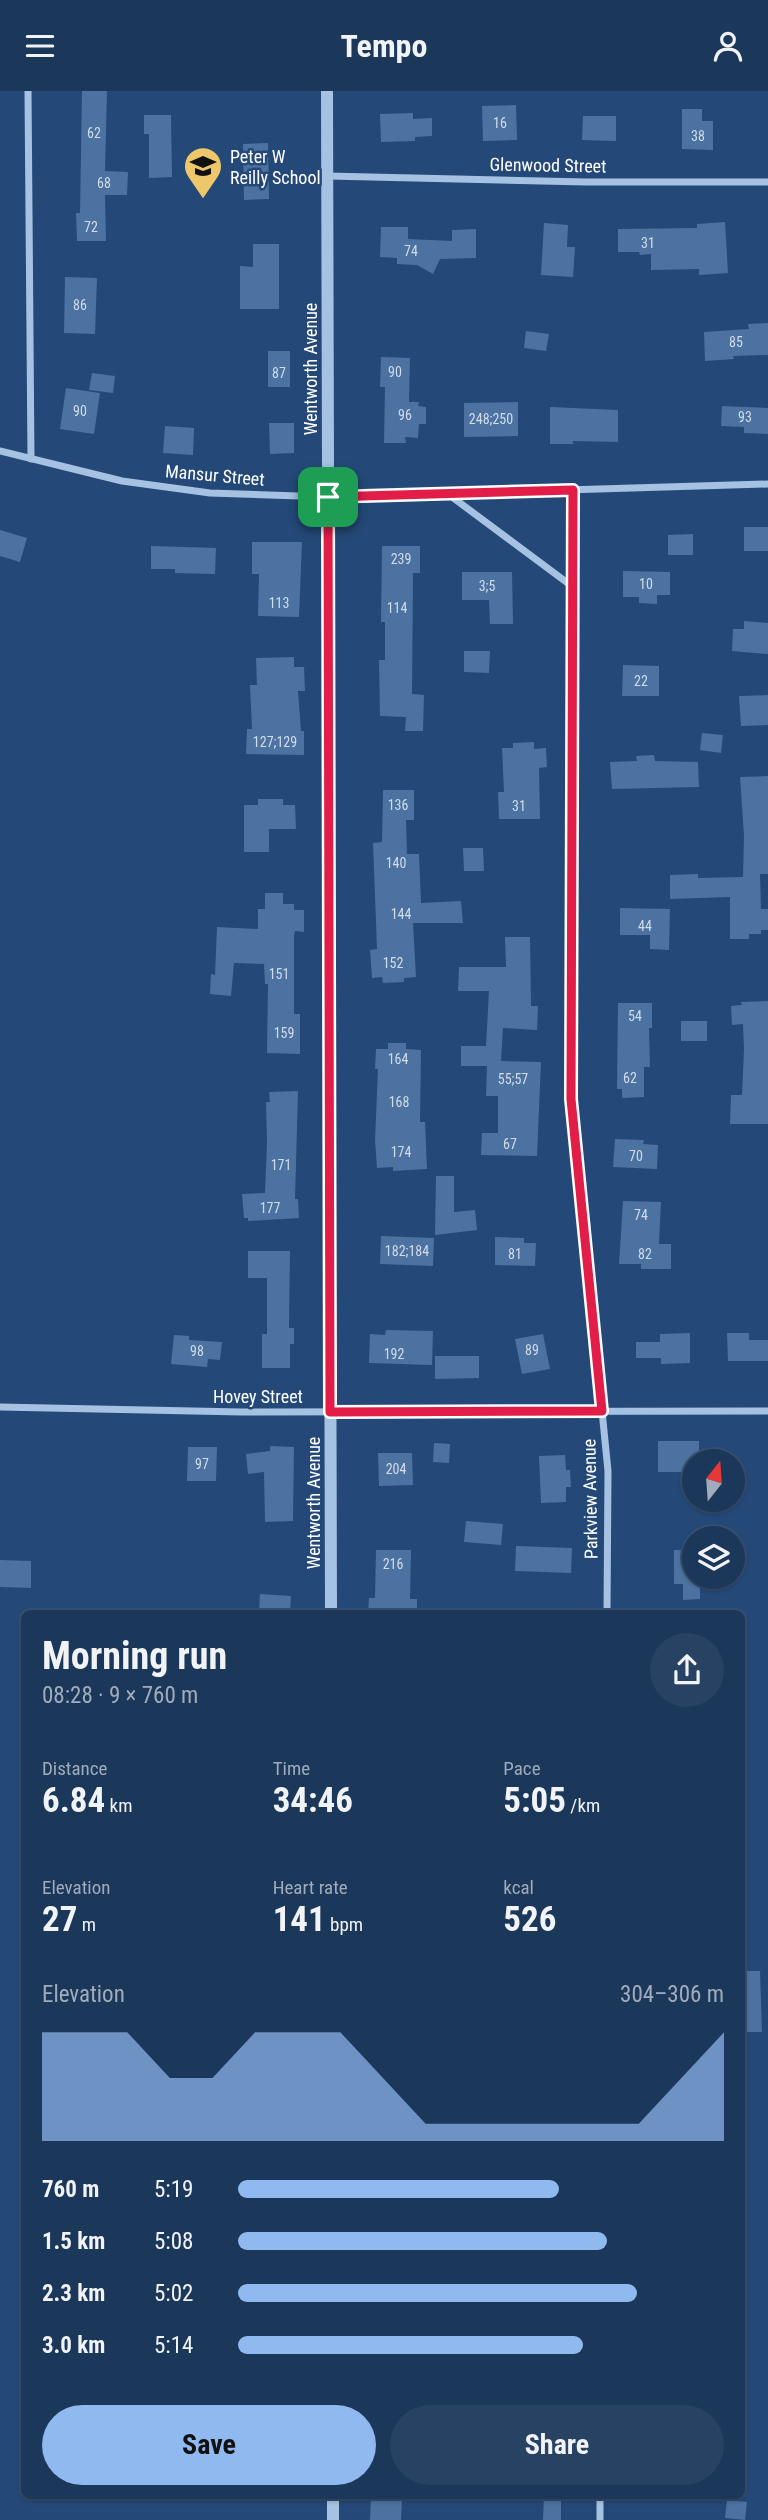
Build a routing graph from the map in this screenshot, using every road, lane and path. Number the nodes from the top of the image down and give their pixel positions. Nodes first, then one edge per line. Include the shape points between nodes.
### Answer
1 (28, 91) edge
2 (327, 91) edge
3 (327, 176) junction
4 (768, 183) edge
5 (0, 451) edge
6 (31, 459) junction
7 (768, 484) edge
8 (573, 490) junction
9 (448, 493) junction
10 (328, 497) junction
11 (573, 587) junction
12 (0, 1407) edge
13 (602, 1411) junction
14 (768, 1411) edge
15 (330, 1412) junction
16 (331, 1610) edge
17 (607, 1610) edge
18 (332, 2499) edge
19 (600, 2499) edge
20 (333, 2520) edge
21 (600, 2520) edge

1 - 6 street
2 - 3 street, Wentworth Avenue
3 - 4 street, Glenwood Street
3 - 10 street, Wentworth Avenue
5 - 6 street, Mansur Street
6 - 10 street, Mansur Street via 122,481 210,493
7 - 8 street, Mansur Street
8 - 9 street, Mansur Street
8 - 11 street, Parkview Avenue
9 - 10 street, Mansur Street
9 - 11 street
10 - 15 street, Wentworth Avenue
11 - 13 street, Parkview Avenue via 571,1099
12 - 15 street, Hovey Street
13 - 14 street, Hovey Street
13 - 15 street, Hovey Street
13 - 17 street, Parkview Avenue via 608,1471
15 - 16 street, Wentworth Avenue
18 - 20 street
19 - 21 street

